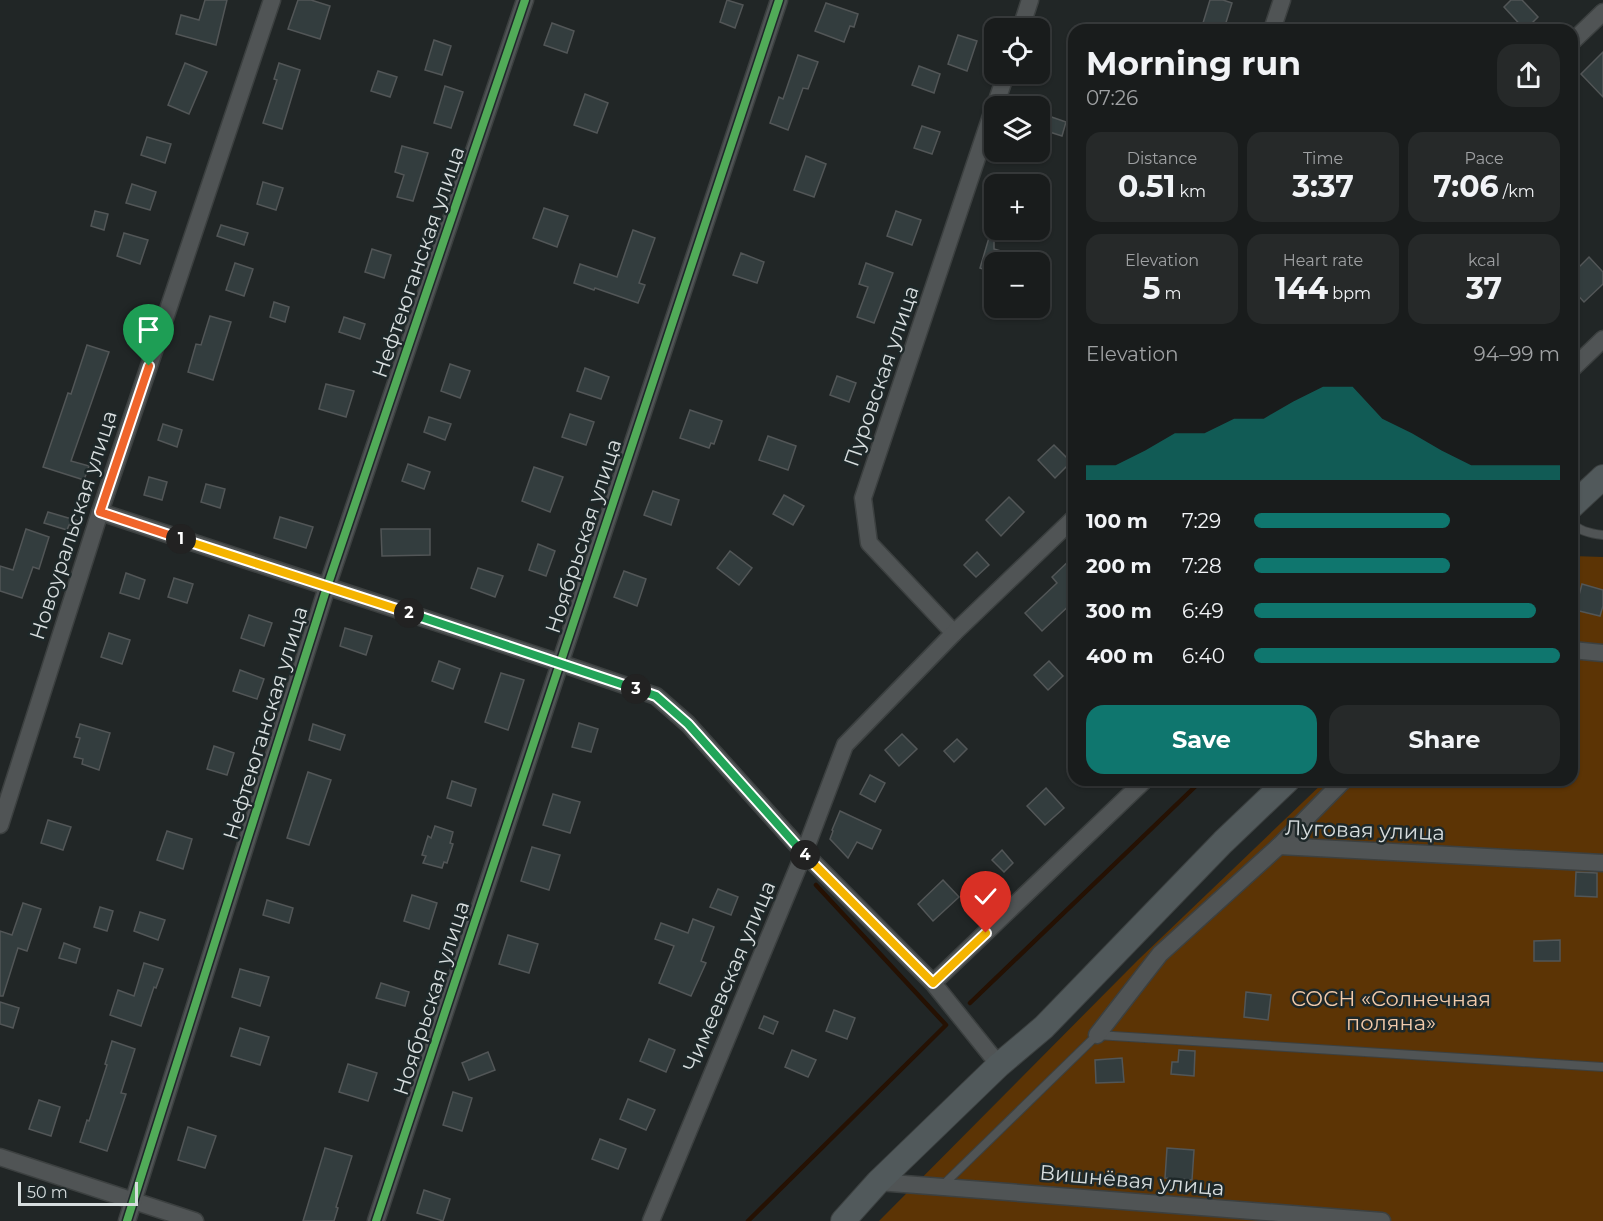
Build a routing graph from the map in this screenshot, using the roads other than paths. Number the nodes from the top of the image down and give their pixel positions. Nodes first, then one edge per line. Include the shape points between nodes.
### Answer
1 (272, 0) edge
2 (525, 0) edge
3 (779, 0) edge
4 (1030, 0) edge
5 (1282, 0) edge
6 (1603, 12) edge
7 (1024, 18) edge
8 (1274, 24) edge
9 (1578, 36) edge
10 (984, 140) edge
11 (1603, 339) edge
12 (1578, 363) edge
13 (1603, 477) edge
14 (1578, 500) edge
15 (100, 512) junction
16 (1068, 524) edge
17 (1578, 527) edge
18 (1603, 535) edge
19 (327, 587) junction
20 (954, 633) junction
21 (1578, 651) edge
22 (1603, 653) edge
23 (560, 663) junction
24 (1139, 786) edge
25 (1282, 786) edge
26 (1338, 786) edge
27 (0, 825) edge
28 (1279, 846) junction
29 (804, 854) junction
30 (1603, 863) edge
31 (933, 983) junction
32 (1097, 1035) junction
33 (999, 1065) junction
34 (1603, 1068) edge
35 (0, 1157) edge
36 (878, 1182) junction
37 (940, 1187) junction
38 (134, 1201) junction
39 (127, 1221) edge
40 (195, 1221) edge
41 (376, 1221) edge
42 (651, 1221) edge
43 (843, 1221) edge
44 (1382, 1221) edge

1 - 15 street, Новоуральская улица
2 - 19 street, Нефтеюганская улица
3 - 23 street, Ноябрьская улица
4 - 7 street
5 - 8 street
6 - 9 street
10 - 20 street, Пуровская улица via 864,498 869,543
11 - 12 street
13 - 14 street
15 - 19 street
15 - 27 street, Новоуральская улица
16 - 20 street, Чимеевская улица
17 - 18 lane
19 - 23 street
19 - 38 street, Нефтеюганская улица
20 - 29 street, Чимеевская улица via 845,745
21 - 22 street
23 - 29 street via 656,696 688,724
23 - 41 street, Ноябрьская улица
24 - 31 street
25 - 33 street via 1044,1027
26 - 28 street
28 - 30 street, Луговая улица
28 - 32 street, Луговая улица via 1160,954
29 - 31 street
29 - 42 street, Чимеевская улица
31 - 33 street
32 - 34 lane
32 - 37 lane
33 - 36 street
35 - 38 street
36 - 37 street, Вишнёвая улица
36 - 43 street
37 - 44 street, Вишнёвая улица
38 - 39 street, Нефтеюганская улица
38 - 40 street

